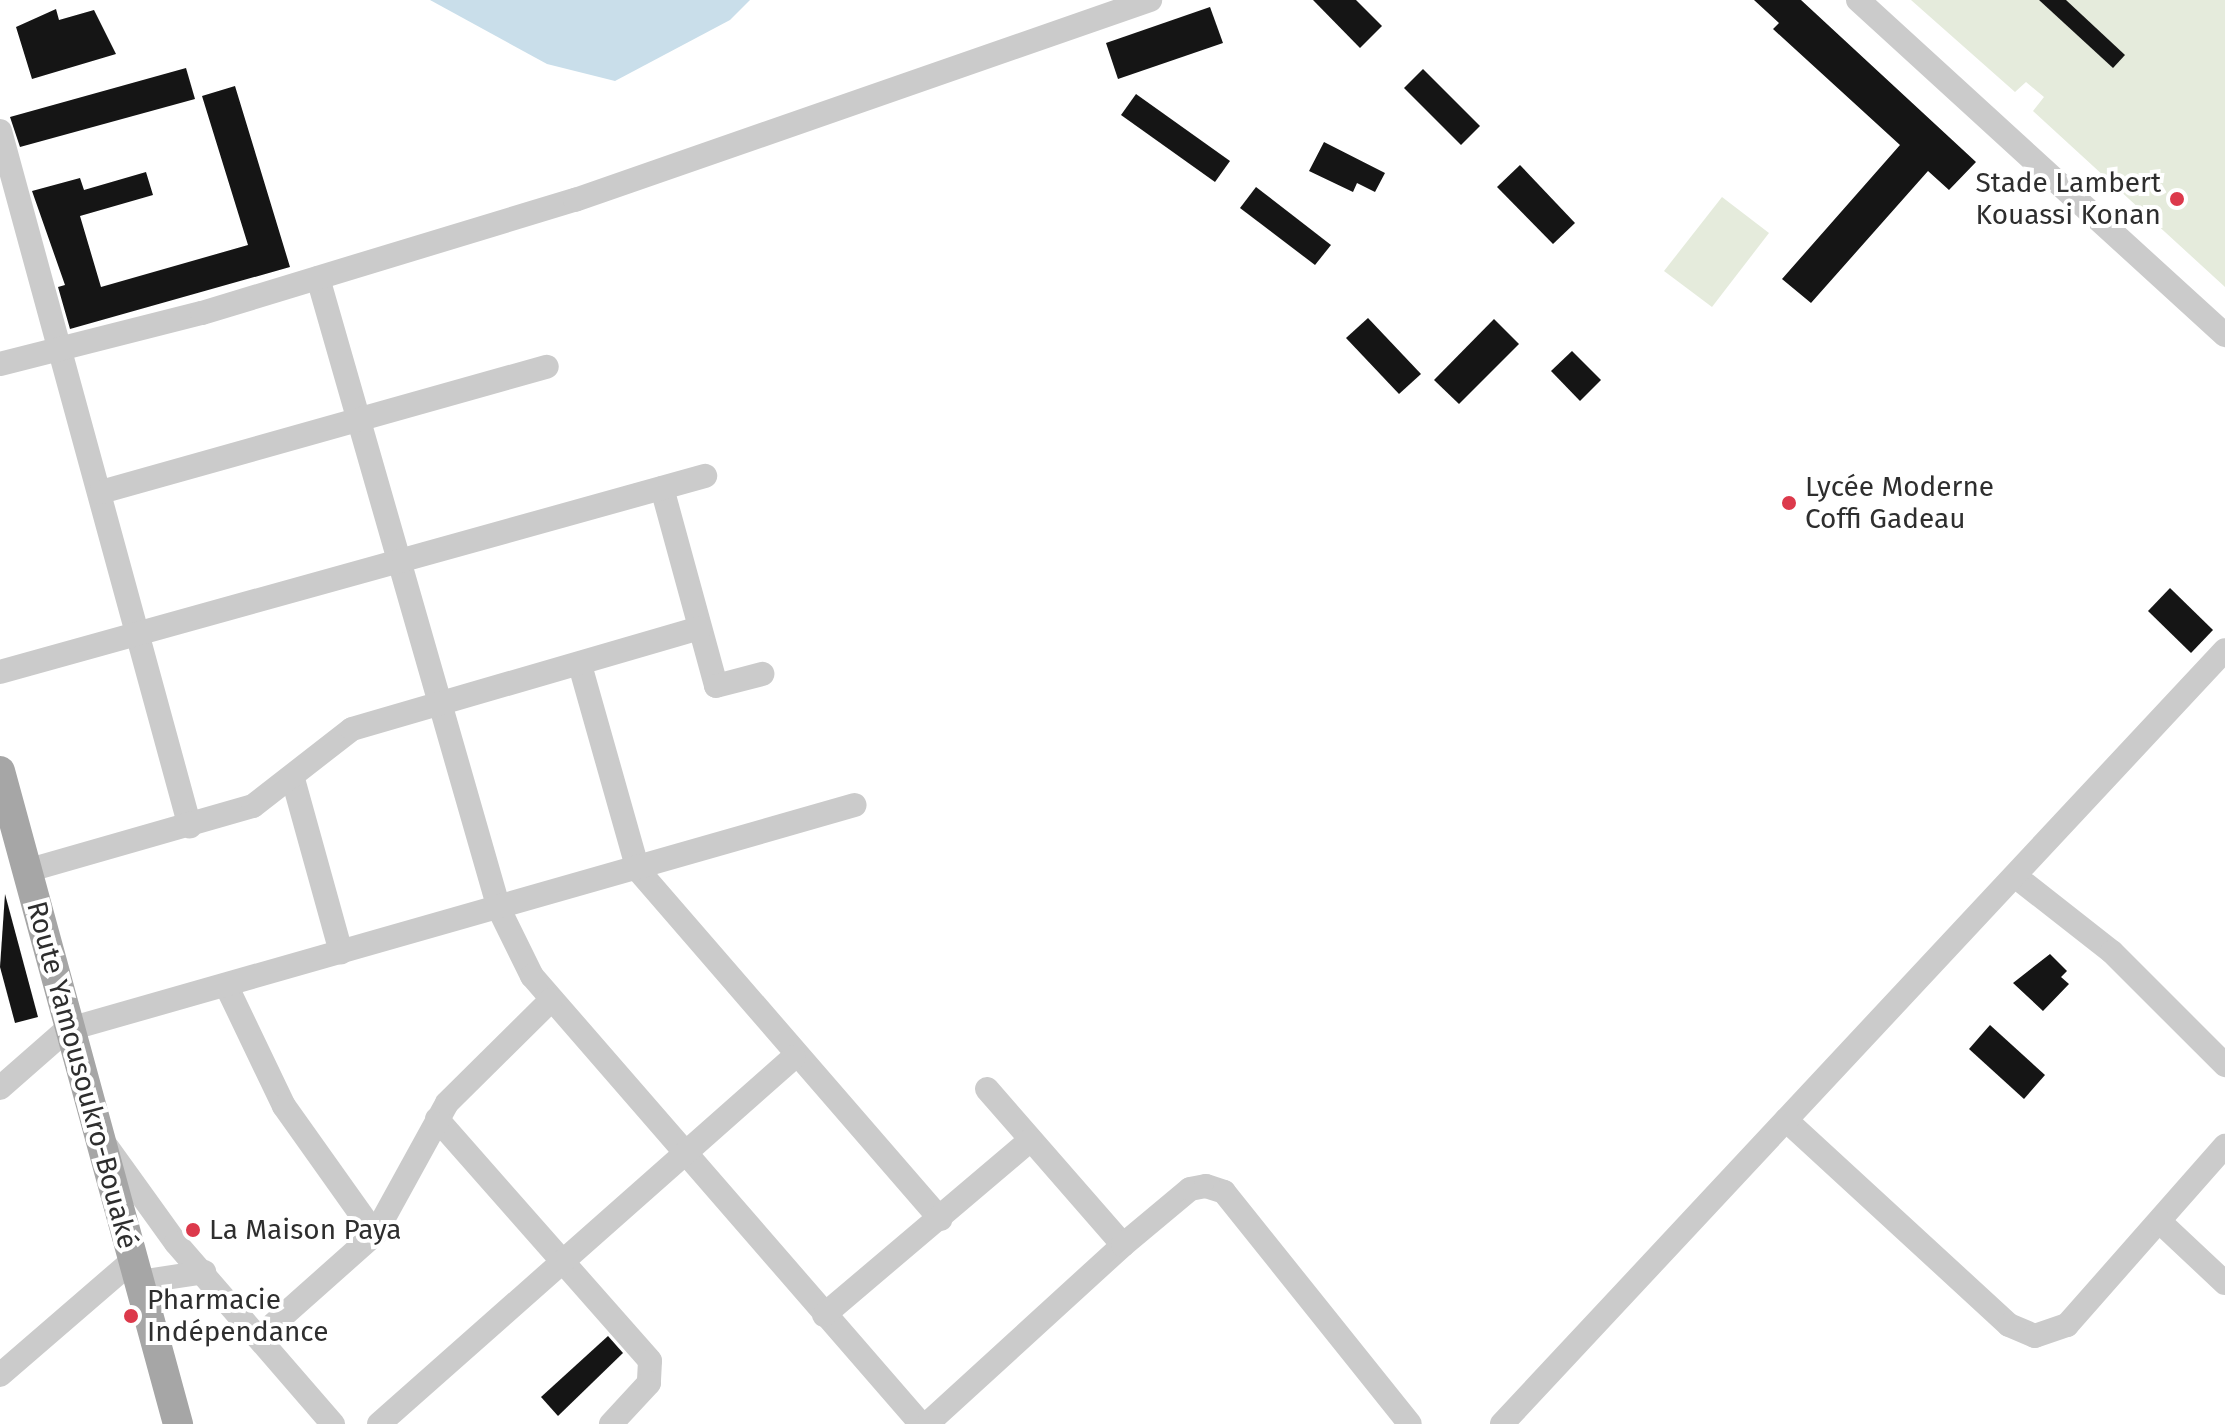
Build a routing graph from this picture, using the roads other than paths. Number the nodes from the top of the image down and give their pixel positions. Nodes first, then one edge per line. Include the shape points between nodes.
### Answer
1 (1150, 0) edge
2 (1858, 0) edge
3 (0, 131) edge
4 (318, 278) junction
5 (2225, 335) edge
6 (62, 347) junction
7 (0, 364) edge
8 (547, 367) dead end
9 (358, 420) junction
10 (705, 476) dead end
11 (662, 488) junction
12 (101, 492) junction
13 (396, 561) junction
14 (700, 628) junction
15 (139, 633) junction
16 (2225, 650) edge
17 (580, 665) junction
18 (0, 672) edge
19 (762, 674) dead end
20 (440, 708) junction
21 (0, 771) edge
22 (293, 779) junction
23 (855, 805) dead end
24 (190, 827) junction
25 (638, 870) junction
26 (26, 871) junction
27 (2015, 876) junction
28 (499, 909) junction
29 (341, 952) junction
30 (226, 985) junction
31 (551, 1000) junction
32 (66, 1030) junction
33 (794, 1057) junction
34 (2225, 1065) edge
35 (5, 1075) edge
36 (987, 1089) dead end
37 (437, 1119) junction
38 (1786, 1120) junction
39 (99, 1135) junction
40 (1030, 1140) junction
41 (2225, 1146) edge
42 (684, 1158) junction
43 (940, 1219) junction
44 (2160, 1222) junction
45 (375, 1234) junction
46 (1123, 1245) junction
47 (563, 1262) junction
48 (136, 1271) junction
49 (204, 1272) junction
50 (2225, 1283) edge
51 (824, 1315) junction
52 (259, 1337) junction
53 (0, 1375) edge
54 (178, 1424) edge
55 (333, 1424) edge
56 (379, 1424) edge
57 (611, 1424) edge
58 (924, 1424) edge
59 (1410, 1424) edge
60 (1502, 1424) edge

1 - 4 street via 575,200
2 - 5 street
3 - 6 street
4 - 6 street
4 - 9 street
6 - 7 street
6 - 12 street
8 - 9 street
9 - 12 street
9 - 13 street
10 - 11 street
11 - 13 street
11 - 14 street
12 - 15 street
13 - 15 street
13 - 20 street
14 - 17 street
14 - 19 street via 716,686
15 - 18 street
15 - 24 street
16 - 27 street
17 - 20 street
17 - 25 street
20 - 22 street via 352,729 325,743
20 - 28 street
21 - 26 main road, Route Yamousoukro-Bouaké
22 - 24 street via 253,806
22 - 29 street
23 - 25 street
24 - 26 street
25 - 28 street
25 - 33 street
26 - 32 main road, Route Yamousoukro-Bouaké
27 - 34 street via 2112,952
27 - 38 street
28 - 29 street
28 - 31 street
29 - 30 street
30 - 32 street
30 - 45 street via 284,1106
31 - 37 street
31 - 42 street
32 - 35 street
32 - 39 main road, Route Yamousoukro-Bouaké
33 - 42 street
33 - 43 street
36 - 40 street
37 - 45 street
37 - 47 street
38 - 44 street via 2023,1334 2067,1325
38 - 60 street
39 - 48 main road, Route Yamousoukro-Bouaké
39 - 49 street
40 - 43 street
40 - 46 street
41 - 44 street
42 - 47 street
42 - 51 street
43 - 51 street
44 - 50 street
45 - 52 street
46 - 58 street
46 - 59 street via 1190,1189 1224,1192
47 - 56 street
47 - 57 street via 653,1371 636,1401
48 - 49 street
48 - 53 street
48 - 54 main road, Route Yamousoukro-Bouaké
49 - 52 street
51 - 58 street
52 - 55 street

